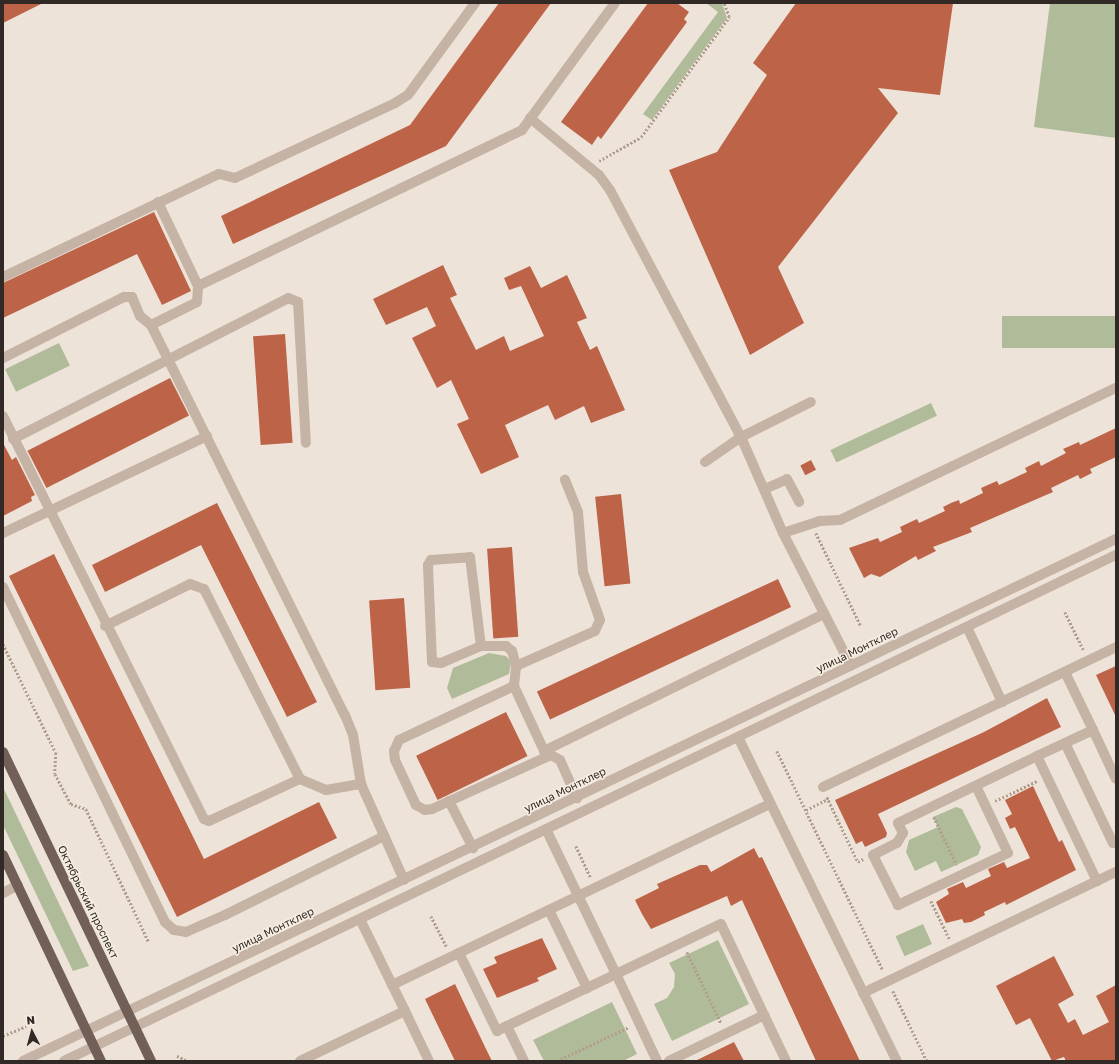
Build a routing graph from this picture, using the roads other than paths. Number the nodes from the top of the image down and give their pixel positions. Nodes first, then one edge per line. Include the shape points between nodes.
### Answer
1 (475, 3) edge
2 (615, 3) edge
3 (530, 118) junction
4 (158, 202) junction
5 (3, 278) edge
6 (198, 286) junction
7 (151, 325) junction
8 (3, 358) edge
9 (168, 358) junction
10 (1116, 388) edge
11 (811, 402) dead end
12 (3, 416) edge
13 (207, 436) junction
14 (741, 437) junction
15 (14, 439) junction
16 (306, 442) dead end
17 (705, 462) dead end
18 (565, 480) dead end
19 (765, 489) junction
20 (798, 502) dead end
21 (48, 512) junction
22 (3, 532) edge
23 (783, 533) junction
24 (1116, 538) edge
25 (1116, 554) edge
26 (3, 587) edge
27 (824, 614) junction
28 (105, 626) junction
29 (967, 627) junction
30 (481, 646) junction
31 (1116, 647) edge
32 (516, 666) junction
33 (851, 666) junction
34 (1065, 672) junction
35 (514, 686) junction
36 (1002, 702) junction
37 (1093, 730) junction
38 (738, 737) junction
39 (1065, 743) junction
40 (3, 752) edge
41 (546, 753) junction
42 (1037, 756) junction
43 (300, 778) junction
44 (1116, 778) edge
45 (361, 784) junction
46 (976, 786) junction
47 (823, 787) road end
48 (577, 798) junction
49 (449, 801) junction
50 (770, 804) junction
51 (546, 829) junction
52 (384, 836) junction
53 (1116, 842) edge
54 (473, 848) junction
55 (3, 855) edge
56 (1116, 872) edge
57 (404, 880) junction
58 (1097, 881) junction
59 (18, 885) junction
60 (3, 893) edge
61 (578, 896) junction
62 (549, 910) junction
63 (360, 919) junction
64 (455, 955) junction
65 (616, 974) junction
66 (392, 985) junction
67 (587, 988) junction
68 (863, 993) junction
69 (127, 1011) junction
70 (405, 1011) junction
71 (764, 1015) junction
72 (507, 1026) junction
73 (136, 1028) junction
74 (86, 1030) junction
75 (94, 1047) junction
76 (23, 1061) edge
77 (64, 1061) edge
78 (101, 1061) edge
79 (151, 1061) edge
80 (300, 1061) edge
81 (429, 1061) edge
82 (524, 1061) edge
83 (657, 1061) edge
84 (669, 1061) edge
85 (786, 1061) edge
86 (897, 1061) edge

1 - 4 street via 408,95 235,178 219,174
2 - 3 street
3 - 6 street via 522,130
3 - 14 street via 589,167 610,190
4 - 5 street
4 - 6 street
6 - 7 street via 197,302
7 - 8 street via 140,316 132,297 124,297
7 - 9 street
9 - 13 street
9 - 15 street
9 - 16 street via 293,298 298,302
10 - 23 street via 840,520 811,524
11 - 14 street
12 - 15 street
13 - 21 street
13 - 45 street via 345,715 353,735
14 - 17 street
14 - 19 street
15 - 21 street
18 - 32 street via 578,512 582,567 600,614 600,624 595,632
19 - 20 street via 787,479
19 - 23 street
21 - 22 street
21 - 28 street
23 - 27 street
24 - 33 street, улица Монтклер
25 - 29 street
26 - 52 street via 165,922 174,930 186,932 225,915
27 - 33 street
27 - 41 street
28 - 43 street via 190,584 204,589
28 - 43 street via 204,819 209,821
29 - 36 street
29 - 38 street
30 - 30 street via 441,663 432,662 428,565 431,560 470,558
30 - 32 street via 506,646 512,651
31 - 34 street
32 - 35 street
33 - 48 street, улица Монтклер
34 - 36 street
34 - 37 street
35 - 41 street
35 - 49 street via 399,740 395,746 395,760 416,805 425,810
36 - 47 street
37 - 39 street
37 - 44 street
38 - 50 street
38 - 51 street
39 - 42 street
39 - 53 street via 1113,843
40 - 69 main road, Октябрьский проспект
41 - 48 street via 560,760
41 - 49 street
42 - 46 street
42 - 58 street
43 - 45 street via 326,790
45 - 52 street
46 - 46 street via 898,823 903,832 897,843 873,855 898,905 1008,852
48 - 54 street, улица Монтклер
49 - 54 street
50 - 61 street
50 - 68 street
51 - 61 street
51 - 63 street
52 - 57 street
54 - 57 street, улица Монтклер
55 - 59 main road
56 - 58 street
57 - 69 street, улица Монтклер
58 - 68 street
59 - 60 street
59 - 74 main road
61 - 62 street
61 - 65 street
62 - 64 street
62 - 67 street
63 - 66 street
63 - 73 street
64 - 66 street
64 - 72 street via 497,1031
65 - 67 street
65 - 71 street via 721,924
65 - 83 street
66 - 70 street
67 - 72 street
68 - 86 street
69 - 73 main road, Октябрьский проспект
69 - 74 street, улица Монтклер
70 - 80 street
70 - 81 street
71 - 84 street
71 - 85 street
72 - 82 street
73 - 75 street
73 - 79 main road, Октябрьский проспект
74 - 75 main road
74 - 76 street, улица Монтклер
75 - 77 street
75 - 78 main road

